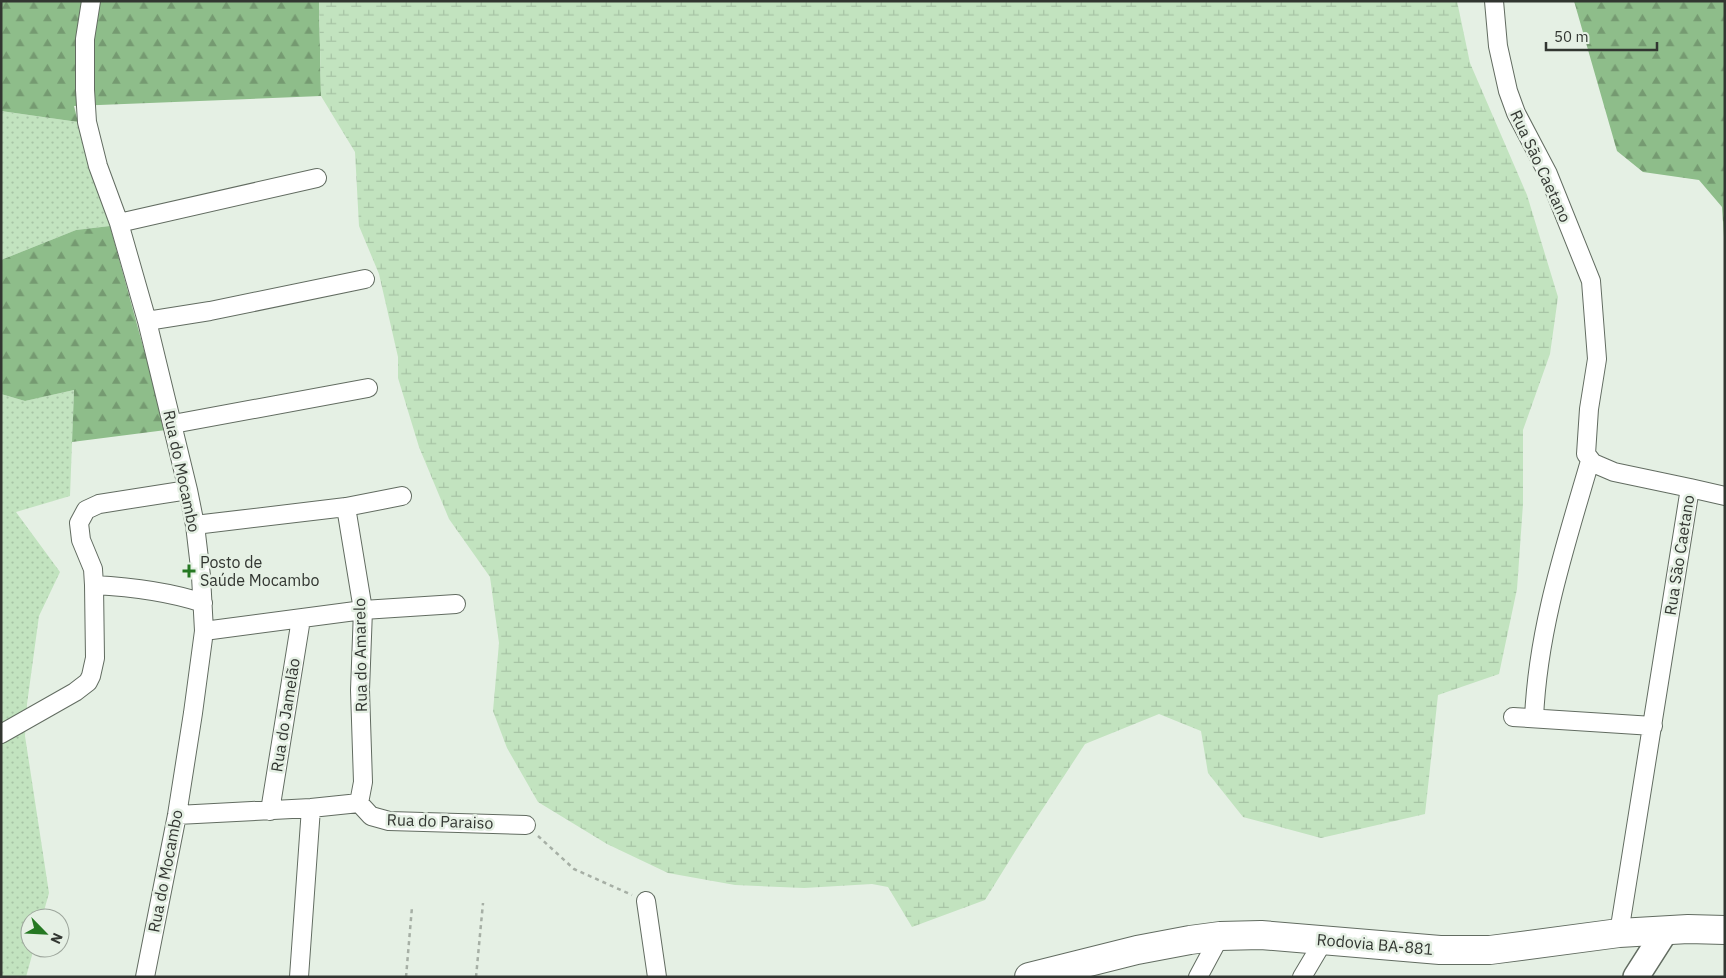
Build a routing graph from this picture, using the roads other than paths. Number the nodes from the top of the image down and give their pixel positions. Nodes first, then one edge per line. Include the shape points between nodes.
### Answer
1 (91, 1) edge
2 (1494, 1) edge
3 (317, 178) dead end
4 (119, 223) junction
5 (365, 279) dead end
6 (147, 321) junction
7 (368, 388) dead end
8 (173, 424) junction
9 (1590, 461) junction
10 (1690, 488) junction
11 (188, 490) junction
12 (402, 496) dead end
13 (1725, 496) edge
14 (346, 507) junction
15 (195, 525) junction
16 (94, 585) junction
17 (203, 603) junction
18 (456, 604) dead end
19 (363, 610) junction
20 (301, 618) junction
21 (204, 631) junction
22 (1513, 717) dead end
23 (1534, 718) junction
24 (1652, 726) junction
25 (1, 734) edge
26 (359, 804) junction
27 (311, 808) junction
28 (270, 810) junction
29 (177, 815) junction
30 (526, 825) road end
31 (646, 901) road end
32 (1666, 930) junction
33 (1725, 930) edge
34 (1619, 933) junction
35 (1220, 936) junction
36 (1324, 940) junction
37 (1103, 967) edge
38 (145, 977) edge
39 (299, 977) edge
40 (658, 977) edge
41 (1029, 977) edge
42 (1198, 977) edge
43 (1302, 977) edge
44 (1636, 977) edge

1 - 4 street, Rua do Mocambo via 85,39 88,122 98,166
2 - 9 street, Rua São Caetano via 1498,46 1508,91 1548,174 1591,282 1597,354 1586,447
3 - 4 street
4 - 6 street, Rua do Mocambo
5 - 6 street
6 - 8 street, Rua do Mocambo
7 - 8 street
8 - 11 street, Rua do Mocambo
9 - 10 street, Rua São Caetano via 1614,472
9 - 23 street via 1549,610 1540,654
10 - 13 street
10 - 24 street, Rua São Caetano
11 - 15 street, Rua do Mocambo
11 - 16 street via 99,504 86,510 78,523 93,569
12 - 14 street
14 - 15 street
14 - 19 street, Rua do Amarelo
15 - 17 street, Rua do Mocambo
16 - 17 street via 157,590
16 - 25 street via 95,658 88,682
17 - 21 street, Rua do Mocambo
18 - 19 street
19 - 20 street
19 - 26 street, Rua do Amarelo via 360,696 363,782
20 - 21 street
20 - 28 street, Rua do Jamelão
21 - 29 street, Rua do Mocambo
22 - 23 street
23 - 24 street
24 - 34 street, Rua São Caetano
26 - 27 street
26 - 30 street, Rua do Paraiso via 371,816 389,821
27 - 28 street
27 - 39 street
28 - 29 street
29 - 38 street, Rua do Mocambo
31 - 40 street
32 - 33 main road, Rodovia BA-881
32 - 34 main road, Rodovia BA-881
32 - 44 street
34 - 36 main road, Rodovia BA-881 via 1490,950
35 - 36 main road, Rodovia BA-881 via 1261,935
35 - 37 main road, Rodovia BA-881 via 1190,940
35 - 42 street
36 - 43 street
37 - 41 main road, Rodovia BA-881

